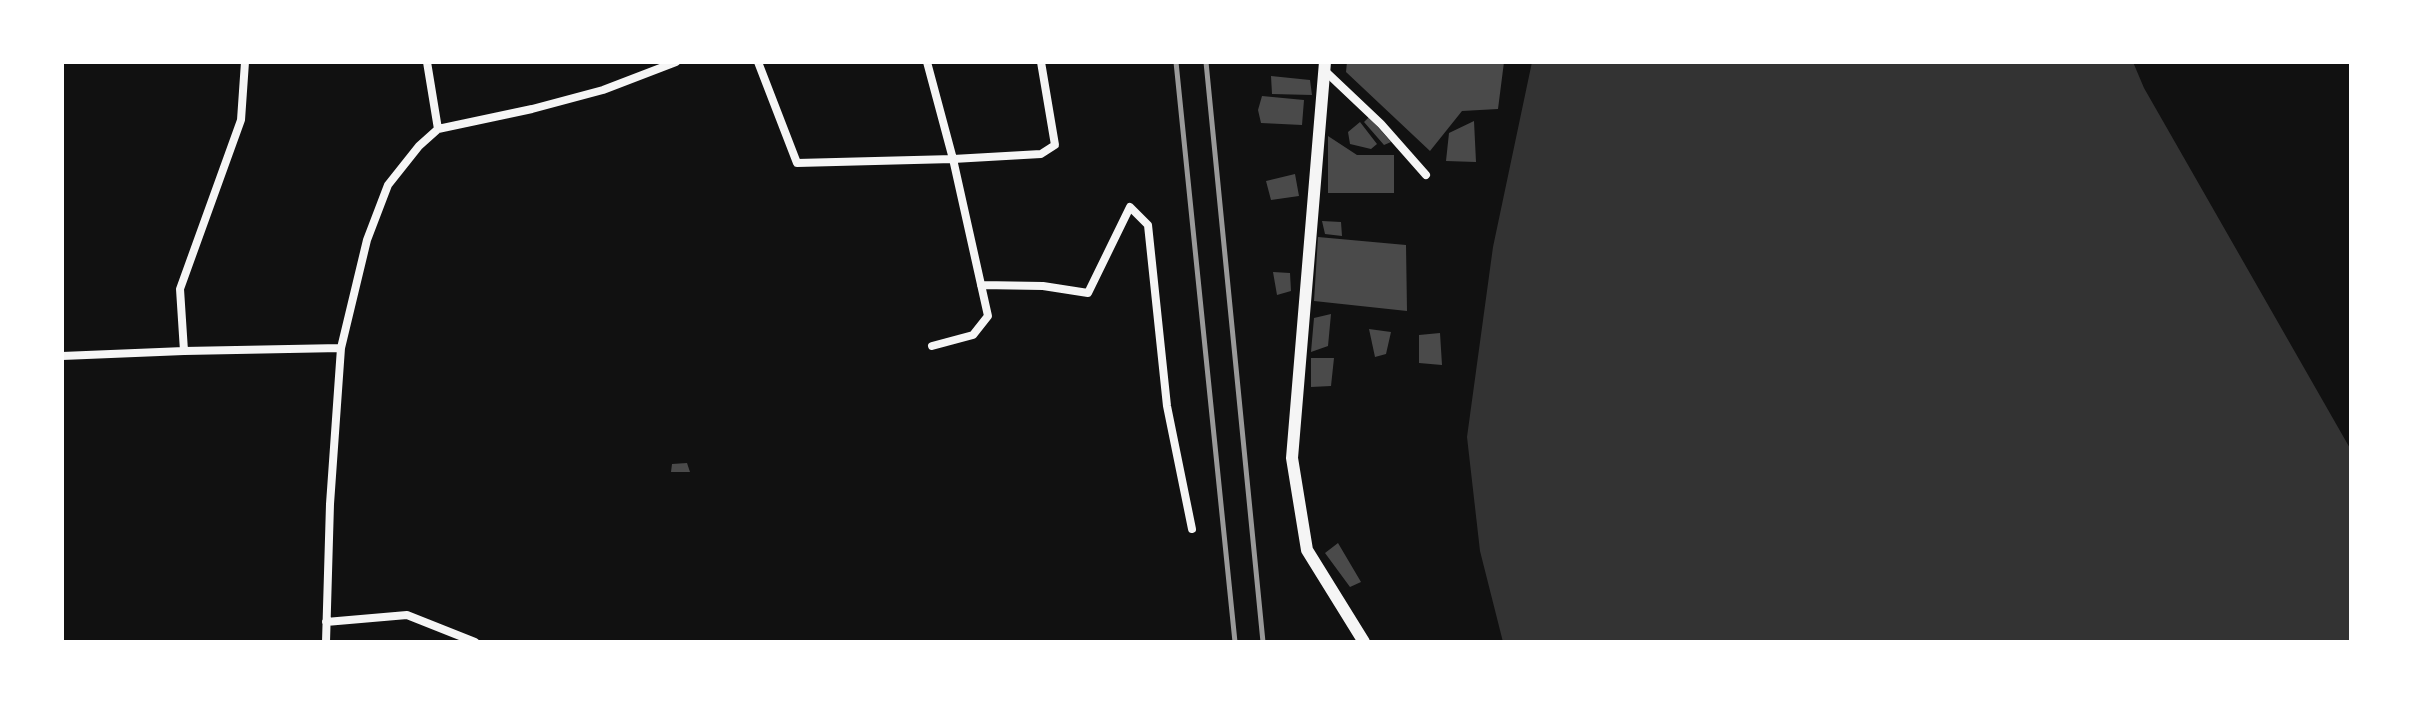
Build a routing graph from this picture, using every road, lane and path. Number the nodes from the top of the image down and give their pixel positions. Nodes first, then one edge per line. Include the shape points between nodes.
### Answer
1 (245, 62) edge
2 (427, 62) edge
3 (676, 62) edge
4 (758, 62) edge
5 (927, 62) edge
6 (1041, 62) edge
7 (1324, 66) edge
8 (438, 129) junction
9 (953, 159) junction
10 (1426, 175) dead end
11 (981, 285) junction
12 (932, 346) dead end
13 (341, 348) junction
14 (184, 351) junction
15 (62, 356) edge
16 (1192, 529) dead end
17 (326, 622) junction
18 (326, 642) edge
19 (475, 642) edge
20 (1364, 642) edge

1 - 14 street via 241,120 180,289
2 - 8 street
3 - 8 street via 603,90
4 - 9 street via 797,163
5 - 9 street
6 - 9 street via 1055,145 1041,154
7 - 10 street
7 - 20 main road via 1292,458 1307,550
8 - 13 street via 388,185 367,240
9 - 11 street
11 - 12 street via 988,316 973,335
11 - 16 street via 1088,293 1130,207 1148,225 1167,406
13 - 14 street
13 - 17 street
14 - 15 street
17 - 18 street
17 - 19 street via 407,615

